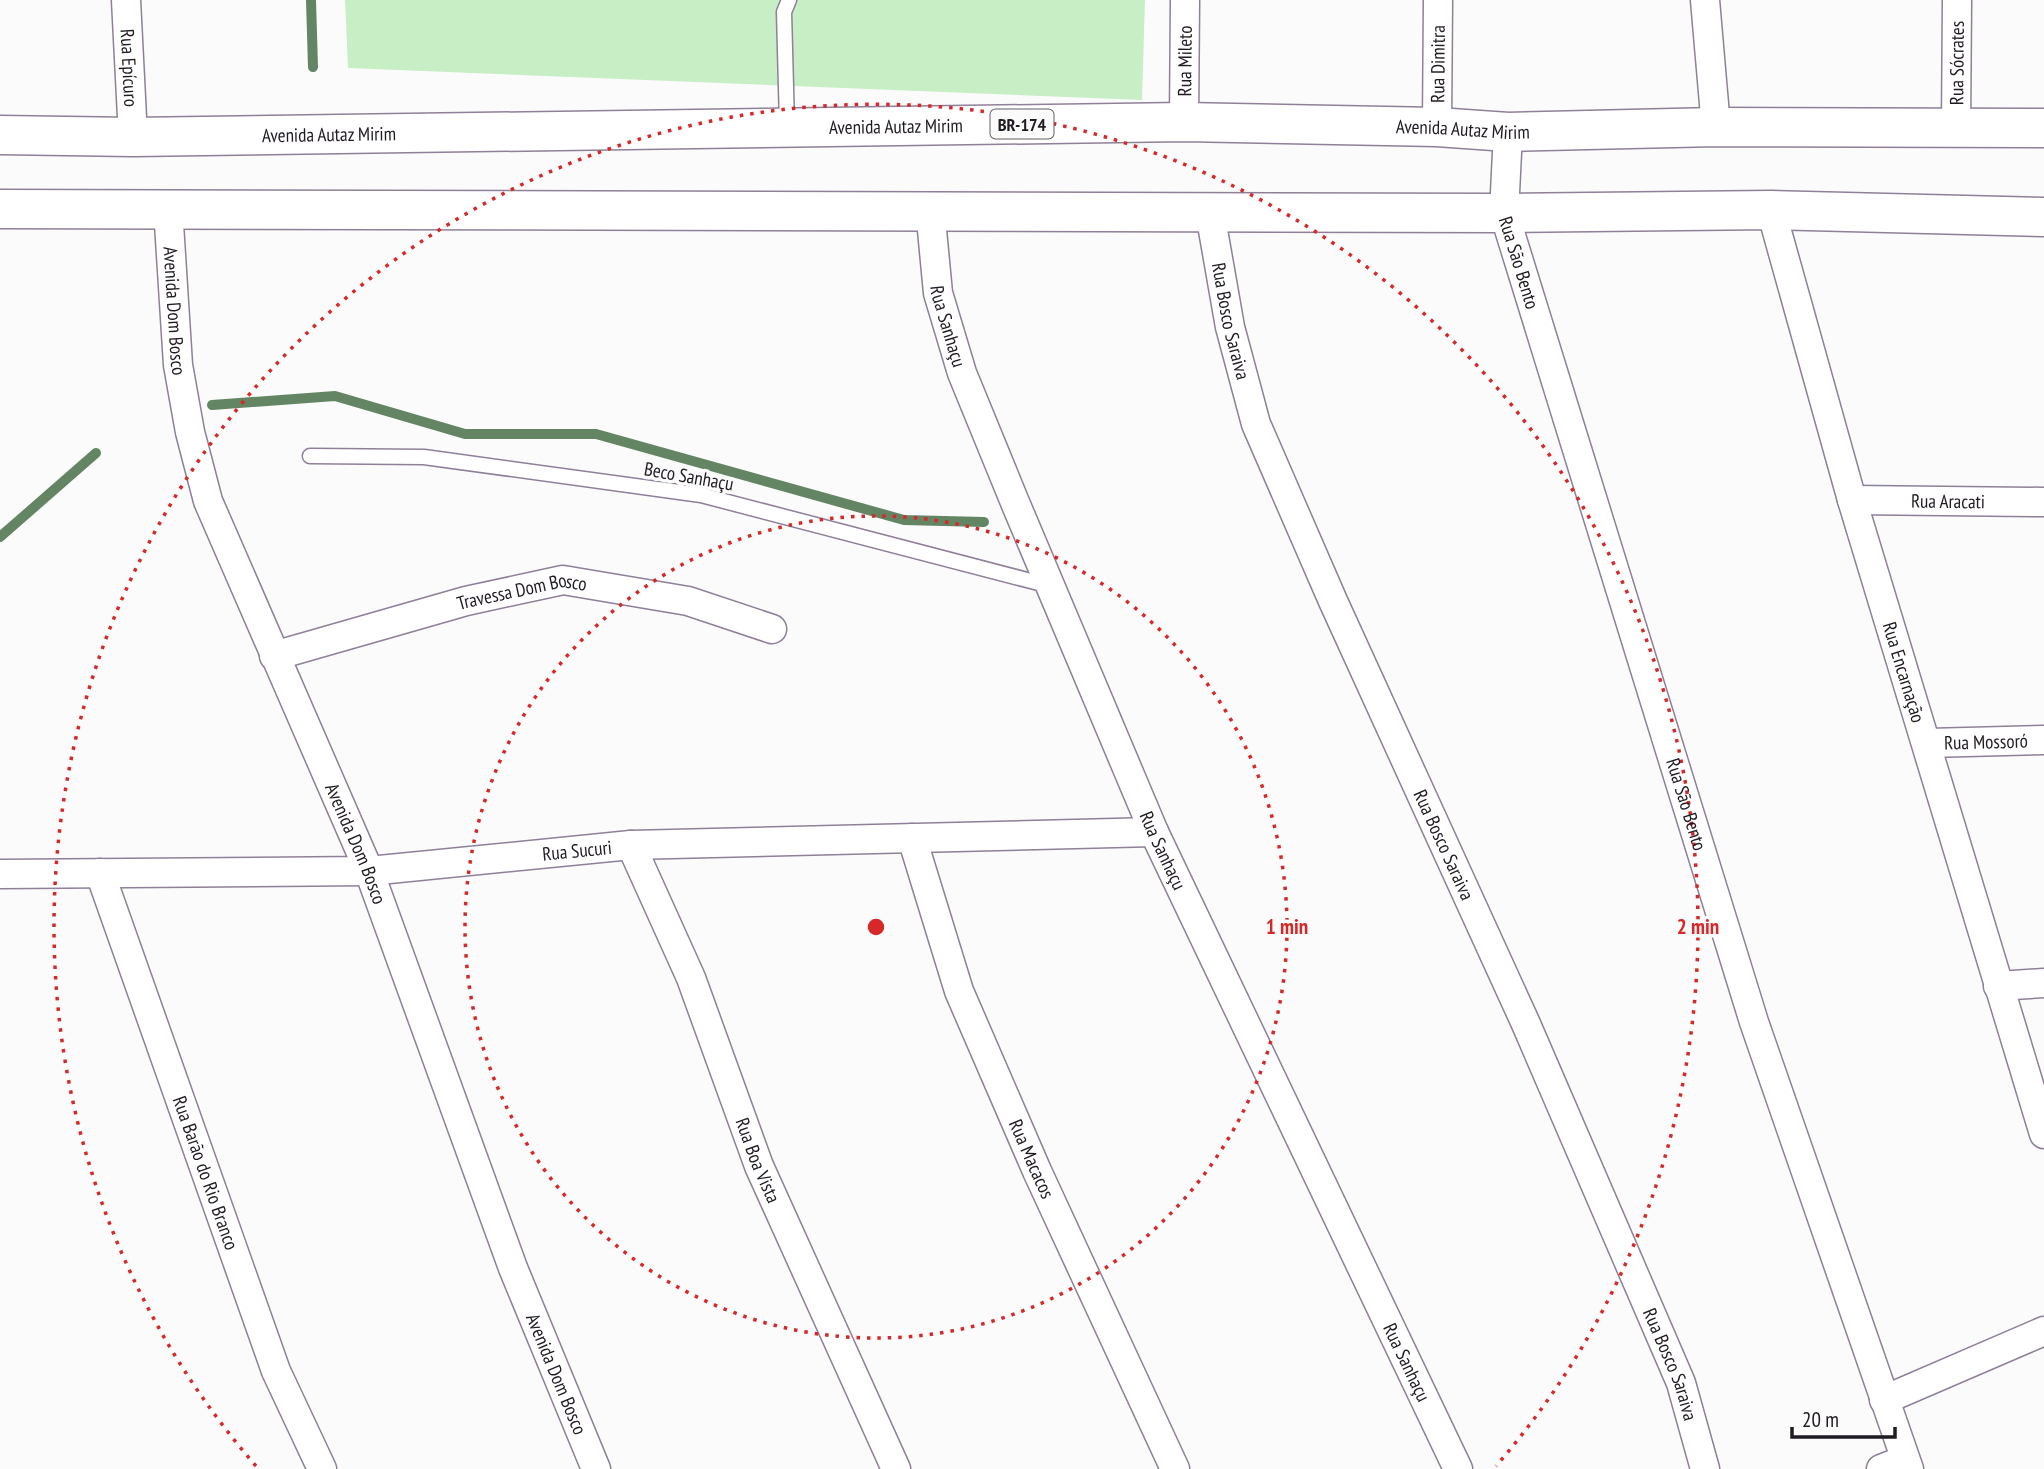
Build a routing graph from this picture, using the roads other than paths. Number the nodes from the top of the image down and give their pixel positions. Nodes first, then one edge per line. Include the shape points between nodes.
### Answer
1 (126, 0) edge
2 (789, 0) edge
3 (1185, 0) edge
4 (1438, 0) edge
5 (1705, 0) edge
6 (1957, 0) edge
7 (1184, 122) junction
8 (787, 127) junction
9 (1437, 127) junction
10 (1716, 127) junction
11 (1956, 128) junction
12 (2044, 128) edge
13 (1507, 132) junction
14 (0, 135) edge
15 (133, 137) junction
16 (168, 208) junction
17 (0, 209) edge
18 (930, 209) junction
19 (1771, 210) junction
20 (1210, 213) junction
21 (1504, 213) junction
22 (2044, 218) edge
23 (310, 456) dead end
24 (1852, 500) junction
25 (2044, 502) edge
26 (1052, 587) junction
27 (772, 629) dead end
28 (274, 656) junction
29 (2044, 740) edge
30 (1928, 743) junction
31 (1154, 832) junction
32 (912, 838) junction
33 (631, 845) junction
34 (369, 871) junction
35 (100, 873) junction
36 (0, 874) edge
37 (2044, 983) edge
38 (1997, 986) junction
39 (2044, 1134) edge
40 (2044, 1331) edge
41 (1884, 1400) junction
42 (1898, 1466) edge
43 (323, 1469) edge
44 (596, 1469) edge
45 (896, 1469) edge
46 (1175, 1469) edge
47 (1458, 1469) edge
48 (1705, 1469) edge

1 - 15 street, Rua Epícuro
2 - 8 lane via 784,12
3 - 7 street, Rua Mileto
4 - 9 street, Rua Dimitra
5 - 10 street
6 - 11 street, Rua Sócrates
7 - 8 main road, Avenida Autaz Mirim / BR-174
7 - 9 main road, Avenida Autaz Mirim / BR-174
8 - 15 main road, Avenida Autaz Mirim / BR-174
9 - 13 main road, Avenida Autaz Mirim / BR-174
10 - 11 main road, Avenida Autaz Mirim / BR-174
10 - 13 main road, Avenida Autaz Mirim / BR-174
11 - 12 main road, Avenida Autaz Mirim / BR-174
13 - 21 street, Rua São Bento
14 - 15 main road, Avenida Autaz Mirim / BR-174
16 - 17 main road
16 - 18 main road
16 - 28 street, Avenida Dom Bosco via 178,365 190,432 208,500
18 - 20 main road
18 - 26 street, Rua Sanhaçu via 938,293 962,373
19 - 21 main road
19 - 22 main road
19 - 24 street, Rua Encarnação
20 - 21 main road
20 - 48 street, Rua Bosco Saraiva via 1230,327 1256,424 1526,1024 1681,1383
21 - 41 street, Rua São Bento via 1754,1022
23 - 26 lane, Beco Sanhaçu via 425,457 701,495
24 - 25 street, Rua Aracati
24 - 30 street, Rua Encarnação
26 - 31 street, Rua Sanhaçu
27 - 28 street, Travessa Dom Bosco via 688,601 564,580 466,601
28 - 34 street, Avenida Dom Bosco
29 - 30 street, Rua Mossoró
30 - 38 street, Rua Encarnação
31 - 32 street, Rua Sucuri
31 - 47 street, Rua Sanhaçu
32 - 33 street, Rua Sucuri
32 - 46 street, Rua Macacos via 959,991
33 - 34 street, Rua Sucuri
33 - 45 street, Rua Boa Vista via 691,978 760,1166
34 - 35 street, Rua Sucuri
34 - 44 street, Avenida Dom Bosco via 513,1268
35 - 36 street, Rua Sucuri
35 - 43 street, Rua Barão do Rio Branco via 276,1371
37 - 38 street
38 - 39 street, Rua Encarnação
40 - 41 street
41 - 42 street, Rua São Bento

